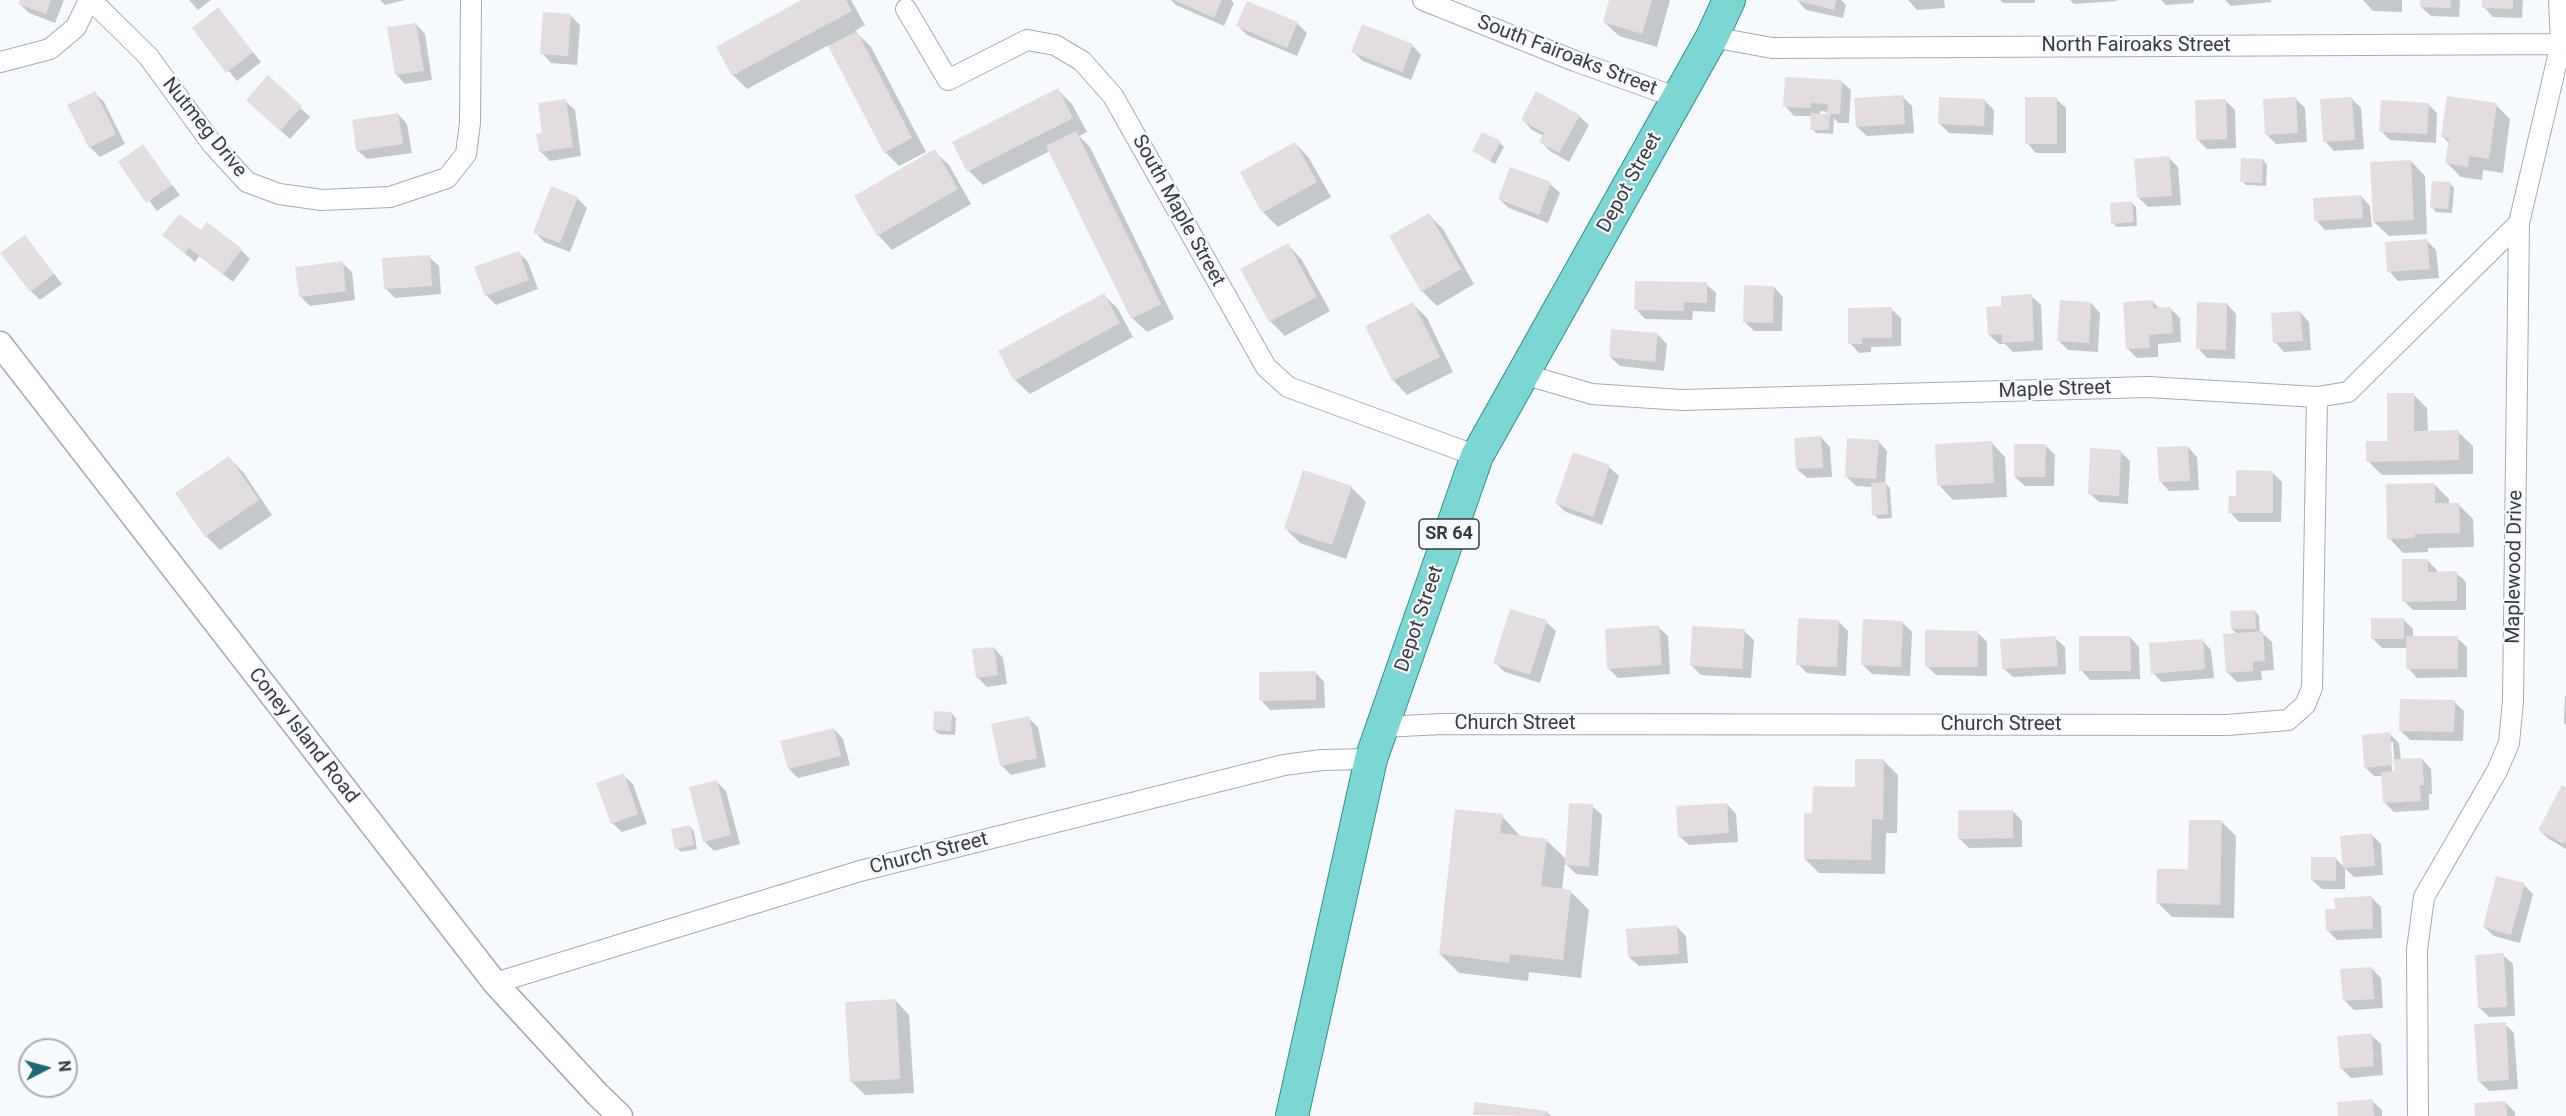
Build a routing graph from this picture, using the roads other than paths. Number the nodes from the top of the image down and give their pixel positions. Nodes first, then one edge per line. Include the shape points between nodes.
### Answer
1 (90, 0) edge
2 (471, 0) edge
3 (1424, 0) edge
4 (1729, 0) edge
5 (2559, 0) edge
6 (906, 9) dead end
7 (1712, 37) junction
8 (2561, 44) junction
9 (0, 62) edge
10 (1678, 98) junction
11 (2519, 223) junction
12 (0, 344) edge
13 (1523, 374) junction
14 (2317, 397) junction
15 (1477, 456) junction
16 (1382, 727) junction
17 (1371, 759) junction
18 (495, 983) junction
19 (620, 1116) edge
20 (1292, 1116) edge
21 (2418, 1116) edge

1 - 2 street, Nutmeg Drive via 148,56 213,145 247,182 279,194 322,200 390,196 447,178 466,154
1 - 9 street via 76,27 50,49
3 - 10 street, South Fairoaks Street
4 - 7 main road, Depot Street / SR 64
5 - 8 street, Maplewood Drive
6 - 15 street, South Maple Street via 948,80 1027,40 1055,45 1083,61 1113,96 1266,367 1288,387
7 - 8 street, North Fairoaks Street via 1772,48
7 - 10 main road, Depot Street / SR 64
8 - 11 street, Maplewood Drive
10 - 13 main road, Depot Street / SR 64
11 - 14 street, Maple Street via 2348,392
11 - 21 street, Maplewood Drive via 2510,743 2424,897 2418,950
12 - 18 street, Coney Island Road
13 - 14 street, Maple Street via 1593,394 1682,400 2148,387
13 - 15 main road, Depot Street / SR 64
14 - 16 street, Church Street via 2312,688 2305,705 2288,720 2227,725
15 - 16 main road, Depot Street / SR 64
16 - 17 main road, Depot Street / SR 64
17 - 18 street, Church Street via 1284,765 883,866
17 - 20 main road, Depot Street / SR 64
18 - 19 street, Coney Island Road

